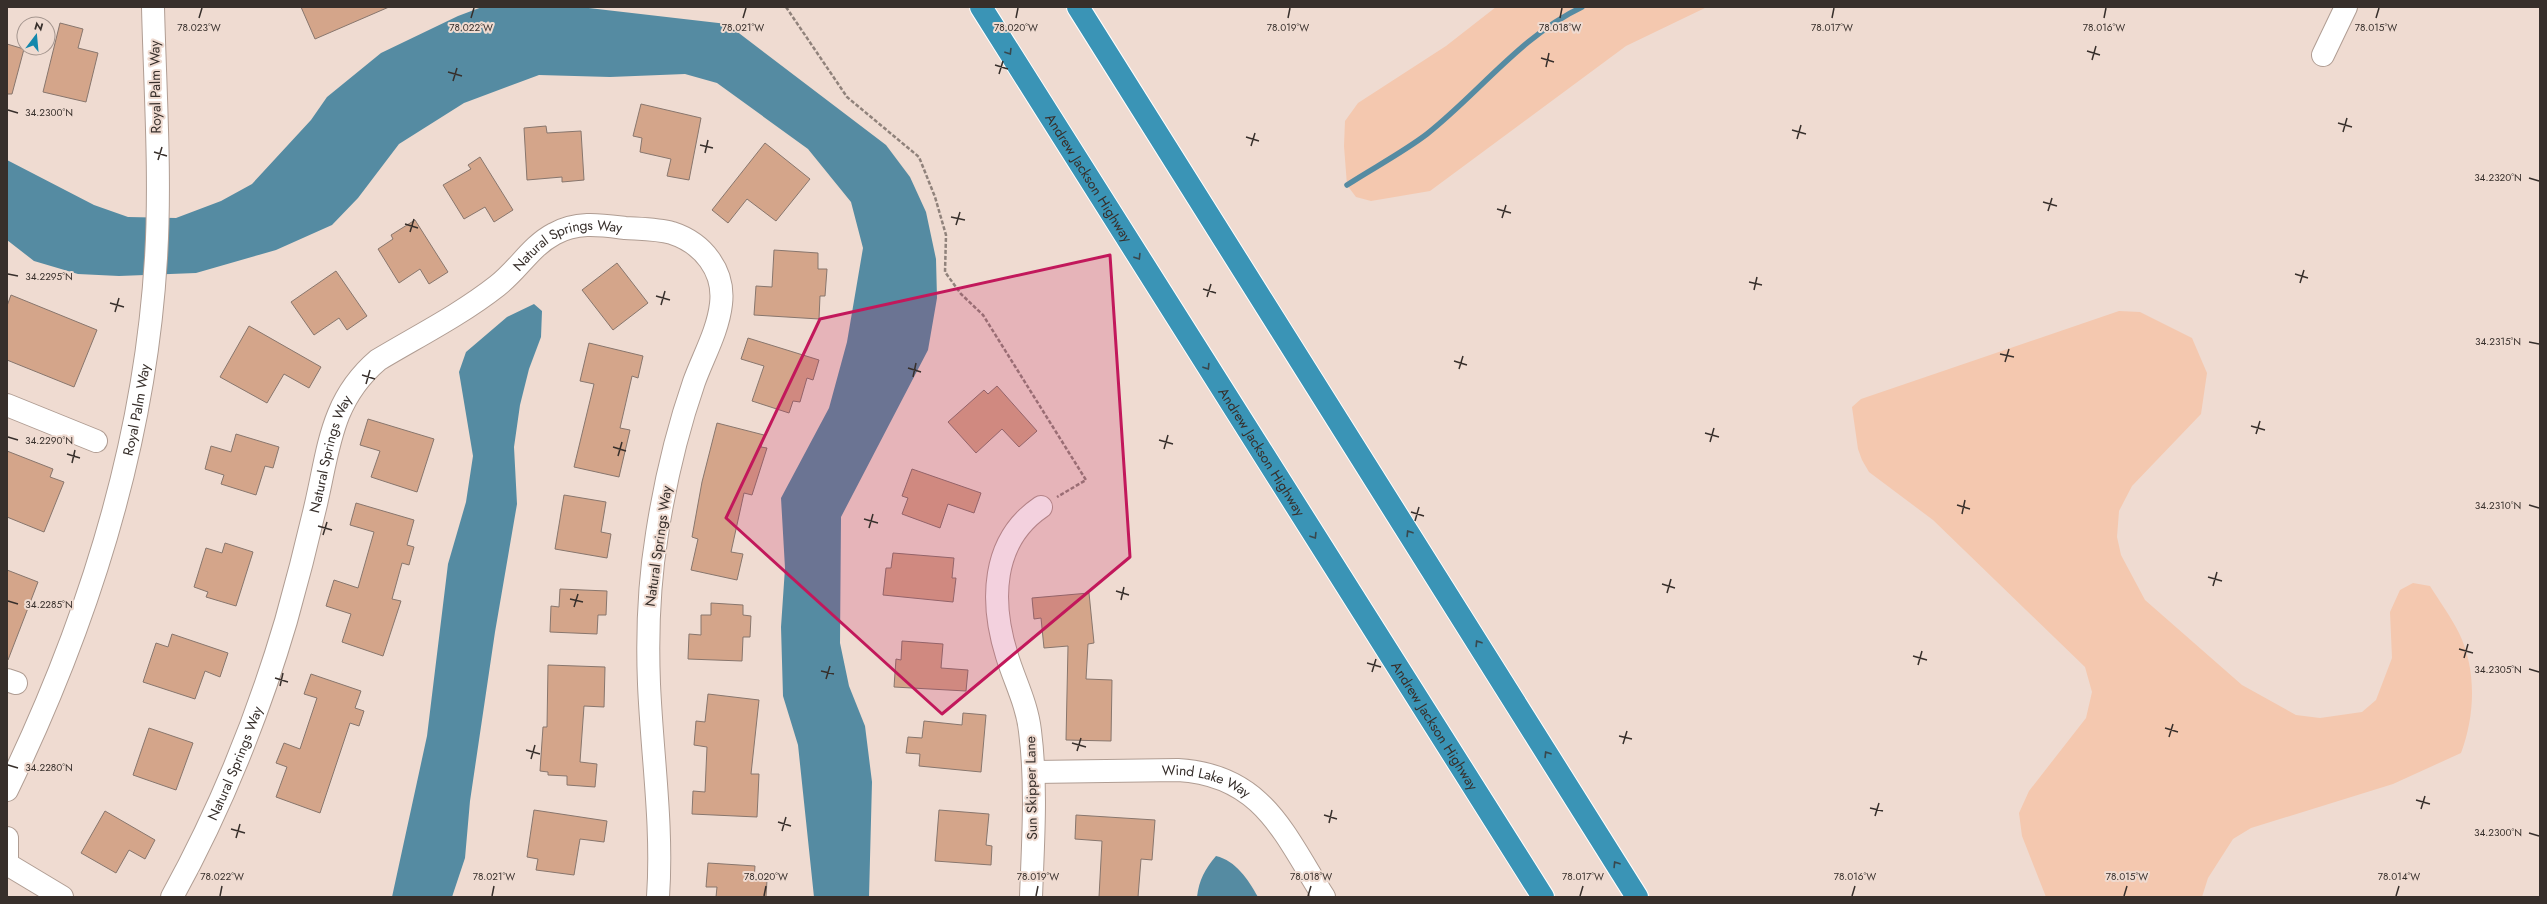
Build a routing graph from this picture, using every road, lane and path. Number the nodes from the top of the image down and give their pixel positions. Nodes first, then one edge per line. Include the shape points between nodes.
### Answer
1 (153, 7) edge
2 (786, 7) edge
3 (981, 7) edge
4 (1078, 7) edge
5 (2346, 7) edge
6 (2323, 55) dead end
7 (7, 405) edge
8 (96, 441) dead end
9 (1041, 507) joint
10 (1034, 772) junction
11 (7, 790) edge
12 (7, 838) edge
13 (7, 857) edge
14 (7, 864) edge
15 (62, 897) edge
16 (172, 897) edge
17 (658, 897) edge
18 (1031, 897) edge
19 (1324, 897) edge
20 (1543, 897) edge
21 (1637, 897) edge

1 - 11 street, Royal Palm Way via 156,258 137,412 120,489 93,582 60,671
2 - 9 path via 847,97 919,157 935,197 946,235 946,272 961,294 983,315 1086,480
3 -> 20 highway, Andrew Jackson Highway
21 -> 4 highway
5 - 6 street
7 - 8 street
9 - 10 street, Sun Skipper Lane via 1029,515 1010,538 1002,562 996,600 1001,638 1029,721
10 - 18 street, Sun Skipper Lane
10 - 19 street, Wind Lake Way via 1178,770 1198,771 1219,777 1255,797 1268,810
12 - 13 street
14 - 15 street
16 - 17 street, Natural Springs Way via 213,815 244,741 271,665 303,558 332,430 345,398 378,360 478,300 511,275 541,242 550,236 585,224 676,235 700,248 710,259 721,286 718,319 687,404 666,484 650,595 649,672 658,823

